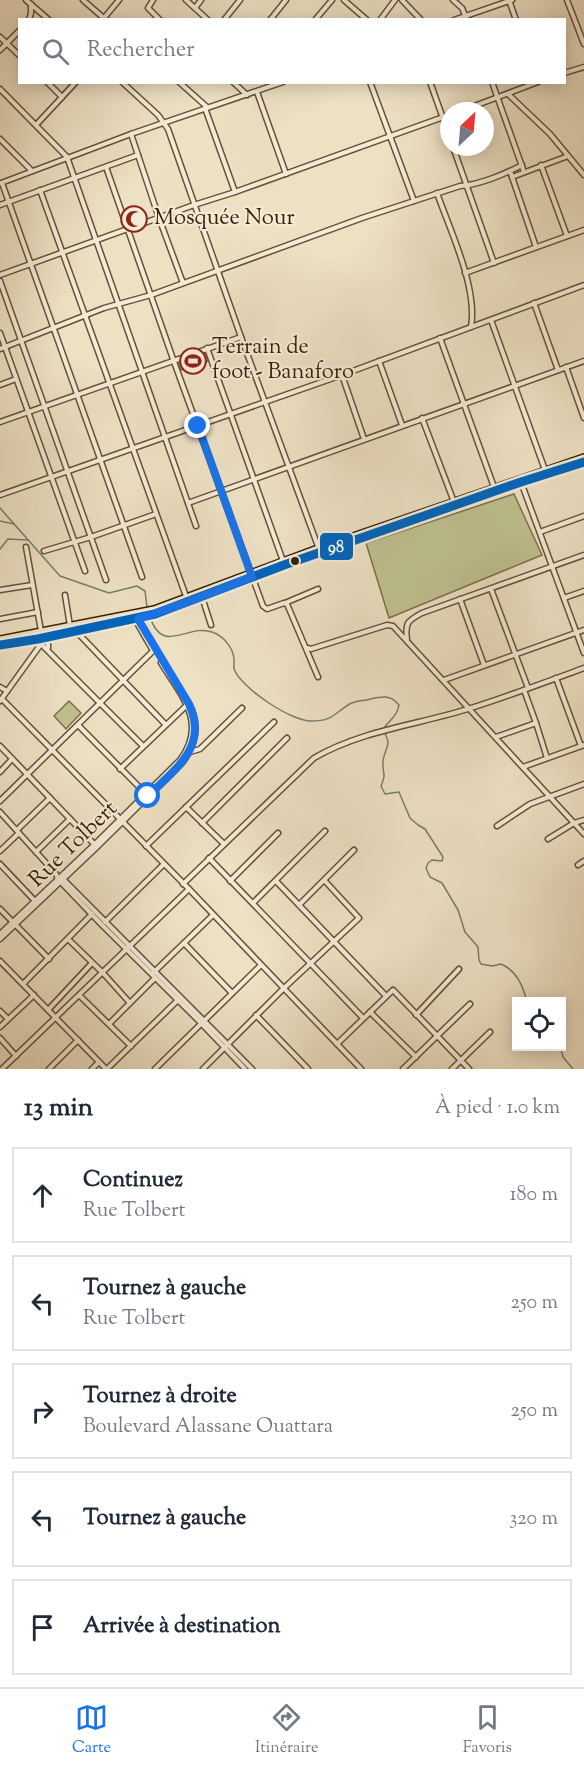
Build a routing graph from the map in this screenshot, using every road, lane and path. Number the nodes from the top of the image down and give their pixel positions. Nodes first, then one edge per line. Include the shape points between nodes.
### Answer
1 (26, 0) edge
2 (83, 0) edge
3 (119, 0) edge
4 (153, 0) edge
5 (186, 0) edge
6 (201, 0) edge
7 (240, 0) edge
8 (286, 0) edge
9 (323, 0) edge
10 (332, 0) edge
11 (395, 0) edge
12 (402, 0) edge
13 (453, 0) edge
14 (510, 0) edge
15 (567, 0) edge
16 (346, 1) edge
17 (31, 4) junction
18 (328, 4) junction
19 (195, 8) junction
20 (30, 18) edge
21 (47, 18) edge
22 (103, 18) edge
23 (105, 18) edge
24 (158, 18) edge
25 (206, 18) edge
26 (226, 18) edge
27 (272, 18) edge
28 (317, 18) edge
29 (364, 18) edge
30 (382, 18) edge
31 (419, 18) edge
32 (467, 18) edge
33 (515, 18) edge
34 (18, 32) edge
35 (0, 37) edge
36 (6, 43) junction
37 (584, 44) edge
38 (0, 50) edge
39 (18, 54) edge
40 (584, 67) edge
41 (566, 72) edge
42 (49, 84) edge
43 (74, 84) edge
44 (124, 84) edge
45 (183, 84) edge
46 (235, 84) edge
47 (264, 84) edge
48 (278, 84) edge
49 (371, 84) edge
50 (431, 84) edge
51 (493, 84) edge
52 (535, 84) edge
53 (0, 89) edge
54 (259, 91) junction
55 (508, 94) junction
56 (247, 96) junction
57 (62, 97) junction
58 (498, 97) junction
59 (485, 102) edge
60 (206, 108) junction
61 (440, 110) edge
62 (440, 119) edge
63 (164, 123) junction
64 (36, 125) junction
65 (131, 134) junction
66 (390, 137) junction
67 (0, 139) edge
68 (138, 155) junction
69 (456, 156) edge
70 (568, 156) junction
71 (67, 157) junction
72 (522, 165) junction
73 (541, 165) junction
74 (106, 167) junction
75 (32, 171) junction
76 (510, 171) junction
77 (524, 172) junction
78 (286, 174) junction
79 (584, 175) edge
80 (74, 177) junction
81 (512, 177) junction
82 (1, 183) edge
83 (467, 186) junction
84 (40, 190) junction
85 (235, 192) junction
86 (437, 194) junction
87 (414, 201) junction
88 (8, 202) junction
89 (0, 205) edge
90 (194, 205) junction
91 (159, 218) junction
92 (128, 230) junction
93 (584, 230) edge
94 (567, 236) junction
95 (95, 241) junction
96 (536, 247) junction
97 (63, 253) junction
98 (494, 262) junction
99 (30, 265) junction
100 (217, 271) junction
101 (465, 273) junction
102 (0, 276) edge
103 (0, 281) edge
104 (184, 283) junction
105 (584, 285) edge
106 (151, 295) junction
107 (534, 303) junction
108 (117, 304) junction
109 (86, 315) junction
110 (490, 320) junction
111 (471, 327) junction
112 (54, 329) junction
113 (0, 333) edge
114 (241, 337) junction
115 (440, 338) junction
116 (20, 341) junction
117 (3, 348) edge
118 (207, 348) junction
119 (173, 359) junction
120 (379, 361) junction
121 (584, 361) edge
122 (566, 367) junction
123 (558, 370) junction
124 (142, 371) junction
125 (342, 375) junction
126 (16, 379) junction
127 (110, 383) junction
128 (0, 385) edge
129 (514, 386) junction
130 (77, 395) junction
131 (264, 402) junction
132 (463, 404) junction
133 (44, 407) junction
134 (28, 412) junction
135 (230, 414) junction
136 (422, 418) junction
137 (584, 418) edge
138 (0, 422) edge
139 (402, 425) junction
140 (198, 426) junction
141 (165, 437) junction
142 (364, 439) junction
143 (133, 449) junction
144 (100, 460) junction
145 (583, 460) edge
146 (288, 466) junction
147 (545, 470) junction
148 (68, 472) junction
149 (52, 477) junction
150 (254, 479) junction
151 (521, 480) junction
152 (494, 487) junction
153 (222, 490) junction
154 (0, 495) edge
155 (188, 503) junction
156 (454, 504) junction
157 (156, 514) junction
158 (584, 516) edge
159 (124, 525) junction
160 (195, 526) dead end
161 (540, 532) junction
162 (91, 537) junction
163 (75, 542) junction
164 (26, 548) dead end
165 (319, 550) junction
166 (44, 551) dead end
167 (584, 555) edge
168 (284, 563) junction
169 (553, 566) junction
170 (85, 571) dead end
171 (251, 575) junction
172 (142, 577) dead end
173 (106, 580) dead end
174 (32, 585) junction
175 (318, 589) dead end
176 (491, 589) junction
177 (0, 590) edge
178 (584, 591) edge
179 (64, 595) dead end
180 (202, 597) junction
181 (564, 598) junction
182 (460, 599) junction
183 (187, 600) junction
184 (285, 603) junction
185 (38, 612) junction
186 (137, 616) junction
187 (0, 619) edge
188 (211, 625) dead end
189 (72, 628) junction
190 (584, 630) edge
191 (576, 632) junction
192 (42, 636) junction
193 (0, 639) edge
194 (407, 641) junction
195 (0, 645) edge
196 (306, 648) junction
197 (48, 649) junction
198 (153, 651) junction
199 (584, 652) edge
200 (516, 654) junction
201 (484, 665) junction
202 (584, 668) edge
203 (318, 677) dead end
204 (556, 678) junction
205 (124, 680) junction
206 (443, 680) junction
207 (0, 687) edge
208 (526, 689) junction
209 (7, 691) junction
210 (1, 700) edge
211 (100, 703) junction
212 (187, 705) junction
213 (242, 708) dead end
214 (470, 709) junction
215 (274, 722) dead end
216 (536, 723) junction
217 (165, 724) junction
218 (78, 725) junction
219 (496, 737) junction
220 (287, 738) dead end
221 (0, 746) edge
222 (143, 746) junction
223 (582, 746) edge
224 (51, 750) junction
225 (190, 752) junction
226 (547, 758) junction
227 (12, 759) junction
228 (524, 767) junction
229 (120, 769) junction
230 (0, 772) edge
231 (27, 774) junction
232 (584, 784) edge
233 (146, 794) junction
234 (550, 796) junction
235 (50, 798) junction
236 (0, 801) edge
237 (186, 807) junction
238 (0, 812) edge
239 (70, 819) junction
240 (121, 820) junction
241 (584, 820) edge
242 (202, 823) junction
243 (574, 823) junction
244 (497, 826) dead end
245 (325, 831) dead end
246 (18, 832) junction
247 (278, 833) dead end
248 (584, 834) edge
249 (548, 839) dead end
250 (224, 844) junction
251 (96, 845) junction
252 (146, 846) junction
253 (354, 850) dead end
254 (0, 851) edge
255 (36, 852) junction
256 (209, 858) junction
257 (584, 861) edge
258 (0, 864) edge
259 (164, 864) junction
260 (578, 865) dead end
261 (60, 878) junction
262 (231, 881) junction
263 (276, 881) junction
264 (325, 881) junction
265 (183, 884) junction
266 (189, 889) junction
267 (35, 901) junction
268 (254, 903) junction
269 (300, 904) junction
270 (0, 909) edge
271 (93, 914) junction
272 (213, 915) junction
273 (105, 922) junction
274 (14, 924) junction
275 (0, 934) edge
276 (0, 939) edge
277 (68, 939) junction
278 (334, 941) junction
279 (184, 943) junction
280 (128, 948) junction
281 (49, 959) junction
282 (0, 962) edge
283 (92, 963) junction
284 (310, 963) junction
285 (261, 965) junction
286 (459, 969) dead end
287 (103, 973) junction
288 (155, 975) junction
289 (23, 984) junction
290 (283, 989) junction
291 (232, 993) junction
292 (34, 995) junction
293 (80, 996) junction
294 (386, 996) junction
295 (178, 1000) junction
296 (130, 1003) junction
297 (470, 1004) dead end
298 (48, 1010) junction
299 (0, 1011) edge
300 (370, 1012) junction
301 (256, 1015) junction
302 (416, 1015) junction
303 (56, 1017) junction
304 (363, 1018) junction
305 (8, 1019) junction
306 (203, 1022) junction
307 (109, 1024) junction
308 (0, 1028) edge
309 (490, 1032) dead end
310 (437, 1036) junction
311 (0, 1038) edge
312 (78, 1040) junction
313 (337, 1044) junction
314 (131, 1046) junction
315 (226, 1046) junction
316 (16, 1056) junction
317 (416, 1057) junction
318 (461, 1061) junction
319 (99, 1062) junction
320 (2, 1069) edge
321 (49, 1069) edge
322 (92, 1069) edge
323 (107, 1069) edge
324 (155, 1069) edge
325 (203, 1069) edge
326 (246, 1069) edge
327 (252, 1069) edge
328 (308, 1069) edge
329 (361, 1069) edge
330 (403, 1069) edge
331 (452, 1069) edge
332 (469, 1069) edge

1 - 17 street
2 - 22 street
3 - 23 street
4 - 24 street via 148,8
5 - 19 street
6 - 19 street
7 - 26 street
8 - 27 street
9 - 18 street
10 - 18 street
11 - 30 street
12 - 31 street
13 - 32 street
14 - 32 street
14 - 33 street
15 - 37 street
16 - 29 street
17 - 20 street
17 - 21 street
18 - 28 street
19 - 25 street
34 - 36 street
35 - 36 street
36 - 38 street
36 - 39 street
40 - 41 street
42 - 57 street
43 - 57 street
44 - 63 street
45 - 60 street
46 - 56 street
47 - 54 street
48 - 54 street
49 - 66 street
50 - 61 street
51 - 58 street
52 - 55 street
53 - 64 street
54 - 56 street
54 - 78 street
55 - 58 street
55 - 70 street
56 - 60 street
57 - 64 street
58 - 59 street
58 - 72 street
60 - 63 street
60 - 85 street
62 - 66 street
63 - 65 street
63 - 90 street
64 - 71 street
65 - 68 street
65 - 71 street
66 - 78 street
66 - 87 street
67 - 75 street
68 - 74 street
68 - 91 street
69 - 83 street
70 - 73 street
70 - 79 street
71 - 75 street
71 - 80 street
72 - 76 street
72 - 77 street
73 - 77 street
73 - 94 street
74 - 80 street
74 - 92 street
75 - 82 street
76 - 81 street
76 - 83 street
77 - 81 street
78 - 85 street
80 - 84 street
80 - 95 street
81 - 96 street
82 - 88 street
83 - 86 street
83 - 98 street
84 - 88 street
84 - 97 street
85 - 90 street
86 - 87 street
86 - 101 street
87 - 100 street
88 - 89 street
88 - 99 street
90 - 91 street
90 - 100 street
91 - 92 street
91 - 104 street
92 - 95 street
92 - 106 street
93 - 94 street
94 - 96 street
95 - 97 street
95 - 108 street
96 - 98 street
97 - 99 street
97 - 109 street
98 - 101 street
99 - 102 street
99 - 112 street
100 - 104 street
100 - 114 street
101 - 111 street via 473,306
103 - 116 street
104 - 106 street
105 - 107 street
106 - 108 street
106 - 119 street
107 - 110 street
107 - 123 street
108 - 109 street
108 - 124 street
109 - 112 street
109 - 127 street
110 - 111 street
110 - 129 street
111 - 115 street
112 - 116 street
112 - 130 street
113 - 117 street
114 - 118 street
114 - 131 street
115 - 120 street
115 - 132 street
116 - 117 street
116 - 133 street
117 - 126 street
118 - 119 street
118 - 135 street
119 - 124 street
119 - 140 street
120 - 125 street
120 - 139 street
121 - 122 street
122 - 123 street
122 - 137 street
123 - 129 street
124 - 127 street
124 - 141 street
125 - 131 street
125 - 142 street
126 - 128 street
126 - 134 street
127 - 130 street
127 - 143 street
129 - 132 street
129 - 147 street
130 - 133 street
130 - 144 street
131 - 135 street
131 - 146 street
132 - 136 street
132 - 152 street
133 - 134 street
133 - 148 street
134 - 138 street
134 - 149 street
135 - 140 street
135 - 150 street
136 - 139 street
136 - 156 street
139 - 142 street
140 - 141 street
140 - 153 street
141 - 143 street
141 - 155 street
142 - 146 street
143 - 144 street
143 - 157 street
144 - 148 street
144 - 159 street
145 - 147 main road
145 - 151 main road
146 - 150 street
146 - 165 street
147 - 151 main road
148 - 149 street
148 - 162 street
149 - 154 street
149 - 163 street
150 - 153 street
150 - 168 street
151 - 152 main road
151 - 156 main road
151 - 161 street
152 - 156 main road
153 - 155 street
153 - 171 street
155 - 160 street
156 - 165 main road
157 - 159 street
157 - 183 street
158 - 161 street
159 - 162 street
159 - 172 street
161 - 169 street
162 - 163 street
162 - 173 street
163 - 166 street
163 - 170 street
164 - 174 street
165 - 168 main road
167 - 169 street
168 - 171 main road
169 - 176 street
169 - 181 street
171 - 180 main road
171 - 183 main road
171 - 184 street via 265,609
174 - 177 street
174 - 185 street
175 - 184 street
176 - 182 street
176 - 200 street
178 - 181 street
179 - 189 street
180 - 183 main road
180 - 188 street
181 - 191 street
182 - 194 street via 411,619 406,628
182 - 201 street
183 - 186 main road
184 - 196 street
185 - 187 street
185 - 192 street
186 - 189 main road
186 - 198 street, Rue Tolbert
186 - 225 street, Rue Tolbert via 192,710 196,732
189 - 192 main road
189 - 205 street
190 - 191 street
191 - 199 street
191 - 200 street
192 - 193 main road
192 - 195 main road
192 - 197 street
192 - 197 street
192 - 209 street
194 - 196 street via 391,625
194 - 206 street
196 - 203 street
197 - 211 street
198 - 205 street
198 - 212 street, Rue Tolbert
200 - 201 street
200 - 208 street
201 - 206 street
202 - 204 street
204 - 208 street
204 - 223 street
205 - 211 street
205 - 217 street
206 - 214 street
207 - 209 street
208 - 214 street
208 - 216 street
209 - 210 street
210 - 224 street
211 - 218 street
211 - 222 street
212 - 217 street
212 - 233 street, Rue Tolbert via 193,726 187,750
213 - 225 street via 200,749
214 - 219 street
214 - 250 street via 382,730 330,749 314,758
215 - 237 street
216 - 219 street
216 - 226 street
217 - 222 street
218 - 224 street
218 - 229 street
219 - 228 street
220 - 242 street
221 - 227 street
222 - 229 street
223 - 226 street
224 - 231 street
224 - 240 street
225 - 240 street, Rue Tolbert
226 - 228 street
227 - 230 street
227 - 231 street
228 - 234 street
229 - 233 street
231 - 235 street
231 - 236 street
232 - 234 street
233 - 240 street, Rue Tolbert
234 - 243 street
234 - 244 street
235 - 239 street
235 - 246 street
237 - 242 street
237 - 252 street
238 - 246 street
239 - 251 street
239 - 255 street
240 - 251 street, Rue Tolbert
240 - 252 street
241 - 243 street
242 - 250 street
243 - 248 street
243 - 249 street
245 - 263 street
246 - 254 street
246 - 255 street
247 - 262 street
250 - 256 street
251 - 261 street, Rue Tolbert
252 - 259 street
253 - 264 street
255 - 261 street
256 - 262 street
256 - 265 street
257 - 260 street
258 - 267 street
259 - 265 street
259 - 273 street
261 - 267 street, Rue Tolbert
261 - 271 street
261 - 274 street, Rue Tolbert
262 - 268 street
263 - 268 street
263 - 269 street
264 - 269 street
264 - 278 street via 359,918
265 - 266 street
266 - 272 street
266 - 280 street
267 - 274 street, Rue Tolbert
268 - 284 street
269 - 278 street
270 - 274 street
271 - 273 street
271 - 277 street
271 - 280 street
272 - 279 street
272 - 285 street
273 - 280 street
274 - 275 street, Rue Tolbert
274 - 276 street, Rue Tolbert
274 - 281 street
277 - 281 street
277 - 283 street
278 - 284 street
278 - 294 street
279 - 288 street
279 - 291 street
280 - 287 street
280 - 288 street
281 - 289 street
282 - 289 street
283 - 287 street
283 - 298 street
284 - 290 street
284 - 304 street
285 - 290 street
285 - 291 street
286 - 302 street
287 - 293 street
287 - 296 street
288 - 295 street
288 - 296 street
288 - 306 street
289 - 292 street
290 - 301 street
290 - 313 street
291 - 306 street
292 - 298 street
292 - 305 street
293 - 303 street
293 - 307 street
294 - 300 street
294 - 302 street via 395,991
295 - 306 street
295 - 314 street
296 - 307 street
297 - 310 street
298 - 303 street
299 - 305 street
300 - 304 street
300 - 317 street
301 - 315 street
301 - 328 street
302 - 310 street
303 - 312 street
303 - 316 street
304 - 313 street
305 - 308 street
306 - 315 street
306 - 324 street
307 - 314 street
309 - 318 street
310 - 317 street
310 - 318 street
311 - 316 street
312 - 319 street
312 - 321 street
313 - 329 street
314 - 323 street
315 - 325 street
315 - 326 street
315 - 327 street
316 - 320 street
317 - 330 street
318 - 331 street
318 - 332 street
319 - 322 street
319 - 323 street

